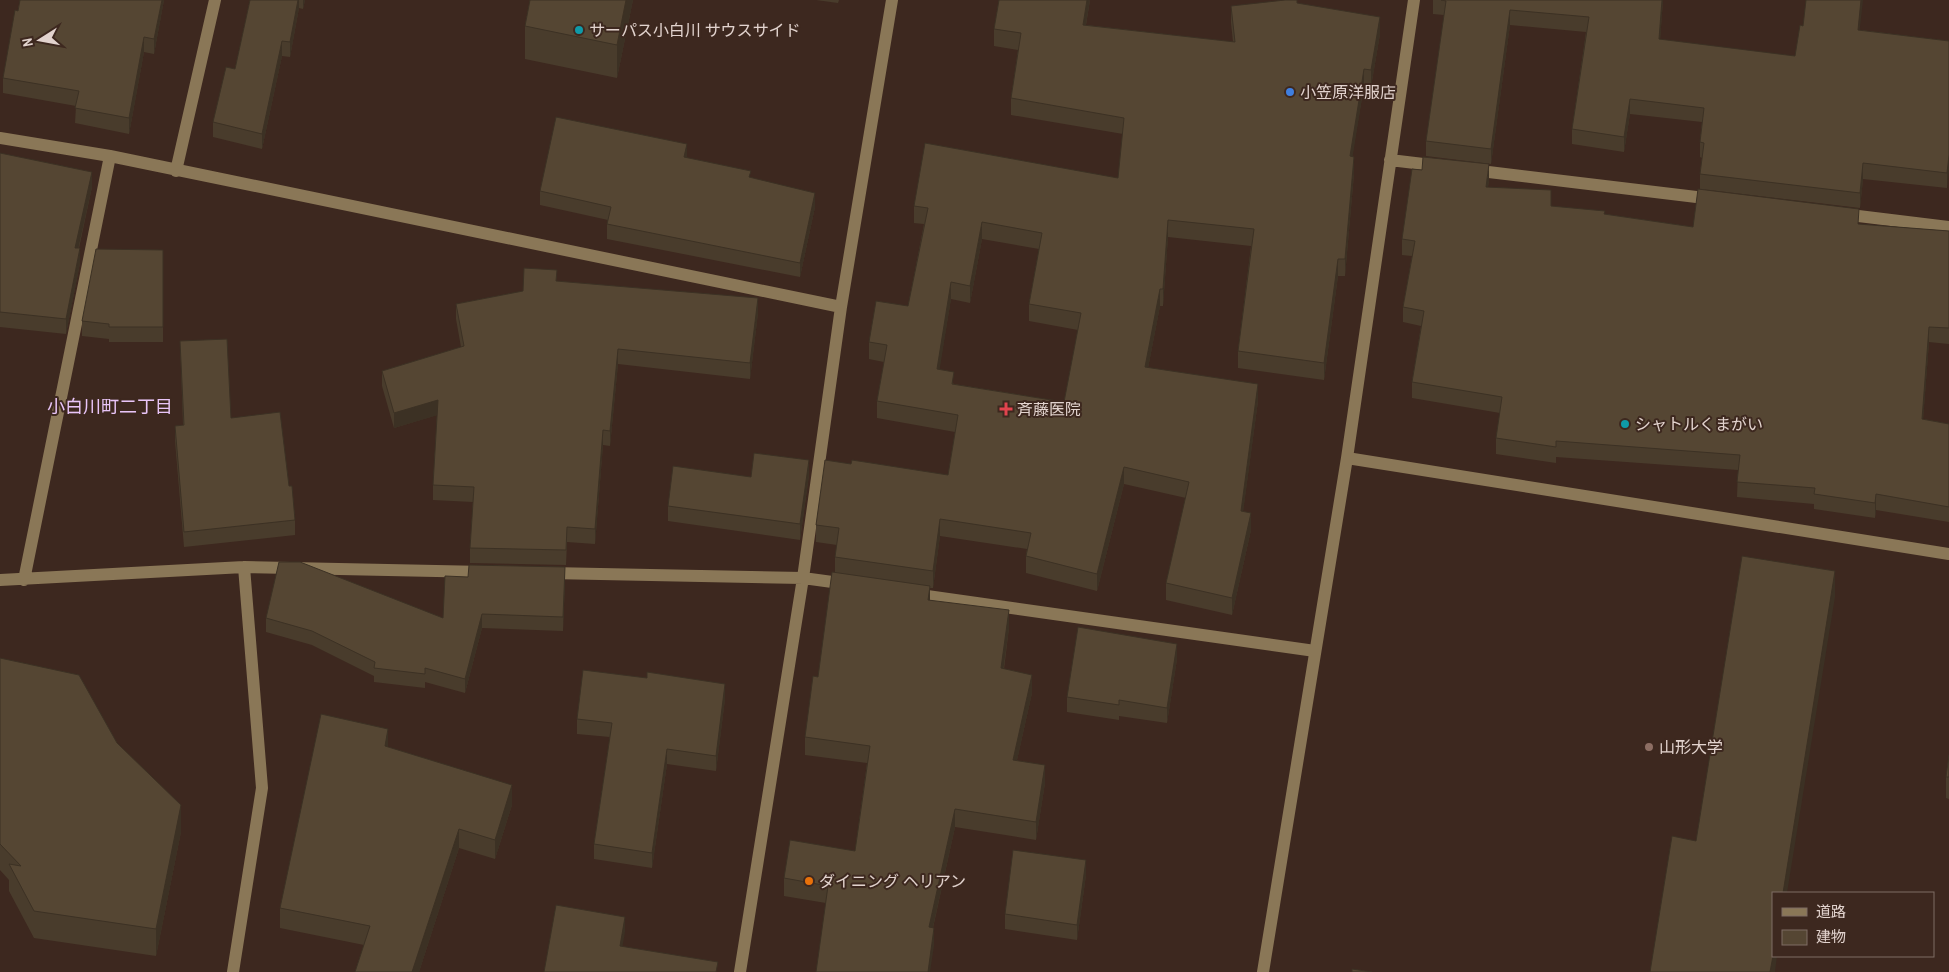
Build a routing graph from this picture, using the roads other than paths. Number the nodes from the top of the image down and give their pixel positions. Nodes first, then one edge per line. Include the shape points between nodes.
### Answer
1 (215, 0) edge
2 (892, 0) edge
3 (1414, 0) edge
4 (0, 138) edge
5 (110, 156) junction
6 (1390, 160) junction
7 (176, 171) junction
8 (1724, 200) edge
9 (1831, 213) edge
10 (1949, 228) edge
11 (841, 307) junction
12 (1347, 458) junction
13 (1949, 554) edge
14 (244, 567) junction
15 (494, 572) edge
16 (534, 573) edge
17 (803, 578) junction
18 (0, 580) edge
19 (24, 580) junction
20 (862, 586) edge
21 (901, 592) edge
22 (1315, 651) junction
23 (233, 972) edge
24 (740, 972) edge
25 (1263, 972) edge

1 - 7 street
2 - 11 street
3 - 6 street
4 - 5 street
5 - 7 street
5 - 19 street
6 - 8 street
6 - 12 street
7 - 11 street
9 - 10 street
11 - 17 street
12 - 13 street
12 - 22 street
14 - 15 street
14 - 19 street
14 - 23 street via 262,788
16 - 17 street
17 - 20 street
17 - 24 street
18 - 19 street
21 - 22 street
22 - 25 street

